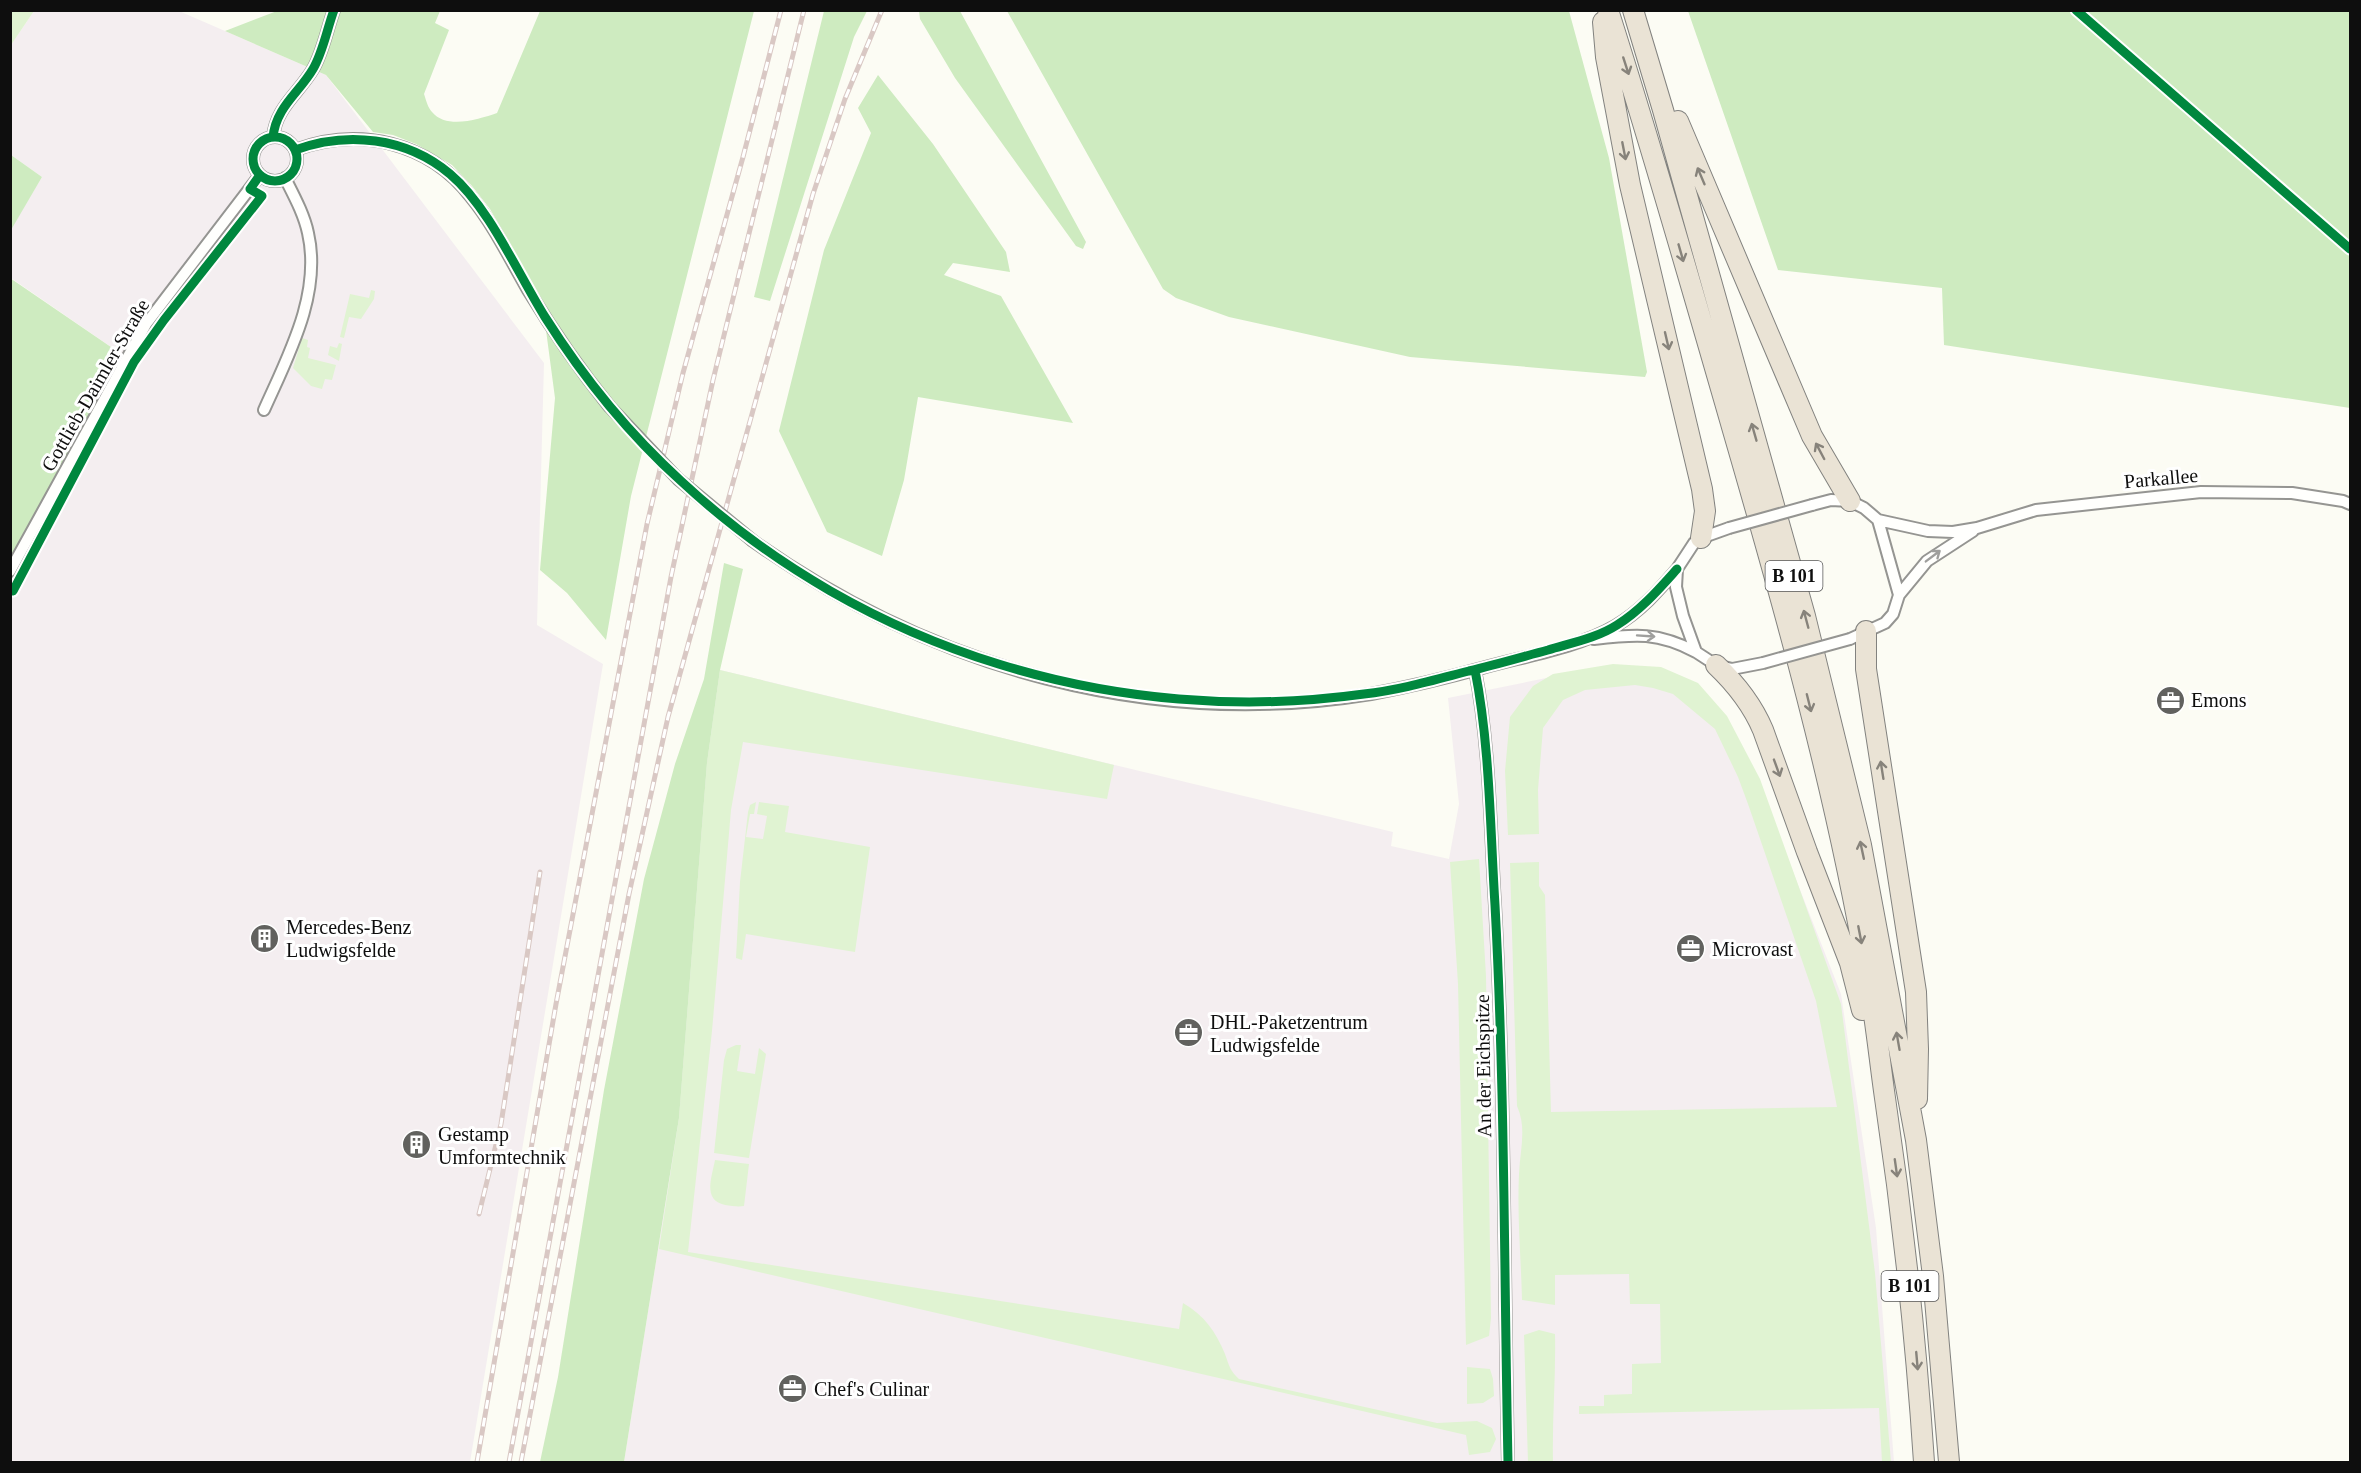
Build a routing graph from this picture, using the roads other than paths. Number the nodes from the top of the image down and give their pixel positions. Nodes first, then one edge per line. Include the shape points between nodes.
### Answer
1 (334, 10) edge
2 (1603, 10) edge
3 (1608, 10) edge
4 (1635, 16) edge
5 (273, 137) junction
6 (295, 150) junction
7 (260, 175) junction
8 (285, 178) junction
9 (264, 410) dead end
10 (1850, 501) junction
11 (2350, 504) edge
12 (1878, 520) junction
13 (1977, 528) junction
14 (1701, 538) junction
15 (14, 557) edge
16 (1677, 569) junction
17 (10, 570) edge
18 (1899, 595) junction
19 (1858, 635) junction
20 (1582, 640) junction
21 (1696, 651) junction
22 (1716, 665) junction
23 (1475, 670) junction
24 (1887, 1110) junction
25 (1916, 1140) junction
26 (1508, 1462) edge
27 (1924, 1462) edge
28 (1949, 1462) edge

1 - 5 street via 314,68 280,111
2 -> 14 highway via 1606,57 1630,185 1702,489 1705,511
3 -> 24 highway, B 101 via 1725,402 1809,706 1860,931
10 -> 4 highway via 1812,436
25 -> 4 highway, B 101 via 1837,741 1788,553
5 - 6 street via 286,140
5 - 7 street via 262,141 255,150 254,164
6 - 8 street via 297,163
6 - 23 street, bridge via 336,139 372,140 414,151 448,172 479,207 556,335 609,406 678,479 753,541 834,594 921,637 1032,675 1107,692 1207,702 1293,702 1369,694
7 - 8 street via 272,180
7 - 15 street, Gottlieb-Daimler-Straße via 146,324
8 - 9 street via 308,233 311,275 304,310
10 - 12 street
10 - 14 street, bridge via 1812,505
11 - 13 street, Parkallee via 2292,494 2201,492 2036,510
12 - 13 street via 1928,531
12 - 18 street
18 -> 13 street via 1927,561
14 - 16 street
15 - 17 street, Gottlieb-Daimler-Straße
16 - 20 street via 1654,596 1616,626
16 - 21 street via 1676,587
18 - 19 street via 1886,623
19 - 22 street, bridge via 1763,663 1732,669
25 -> 19 highway via 1916,992
20 -> 21 street via 1648,635
20 - 23 street
21 - 22 street
22 -> 24 highway via 1744,695 1763,730 1850,963
23 - 26 street, An der Eichspitze via 1488,782 1499,990
24 -> 27 highway, B 101 via 1906,1246
25 - 28 highway, B 101 via 1933,1276

